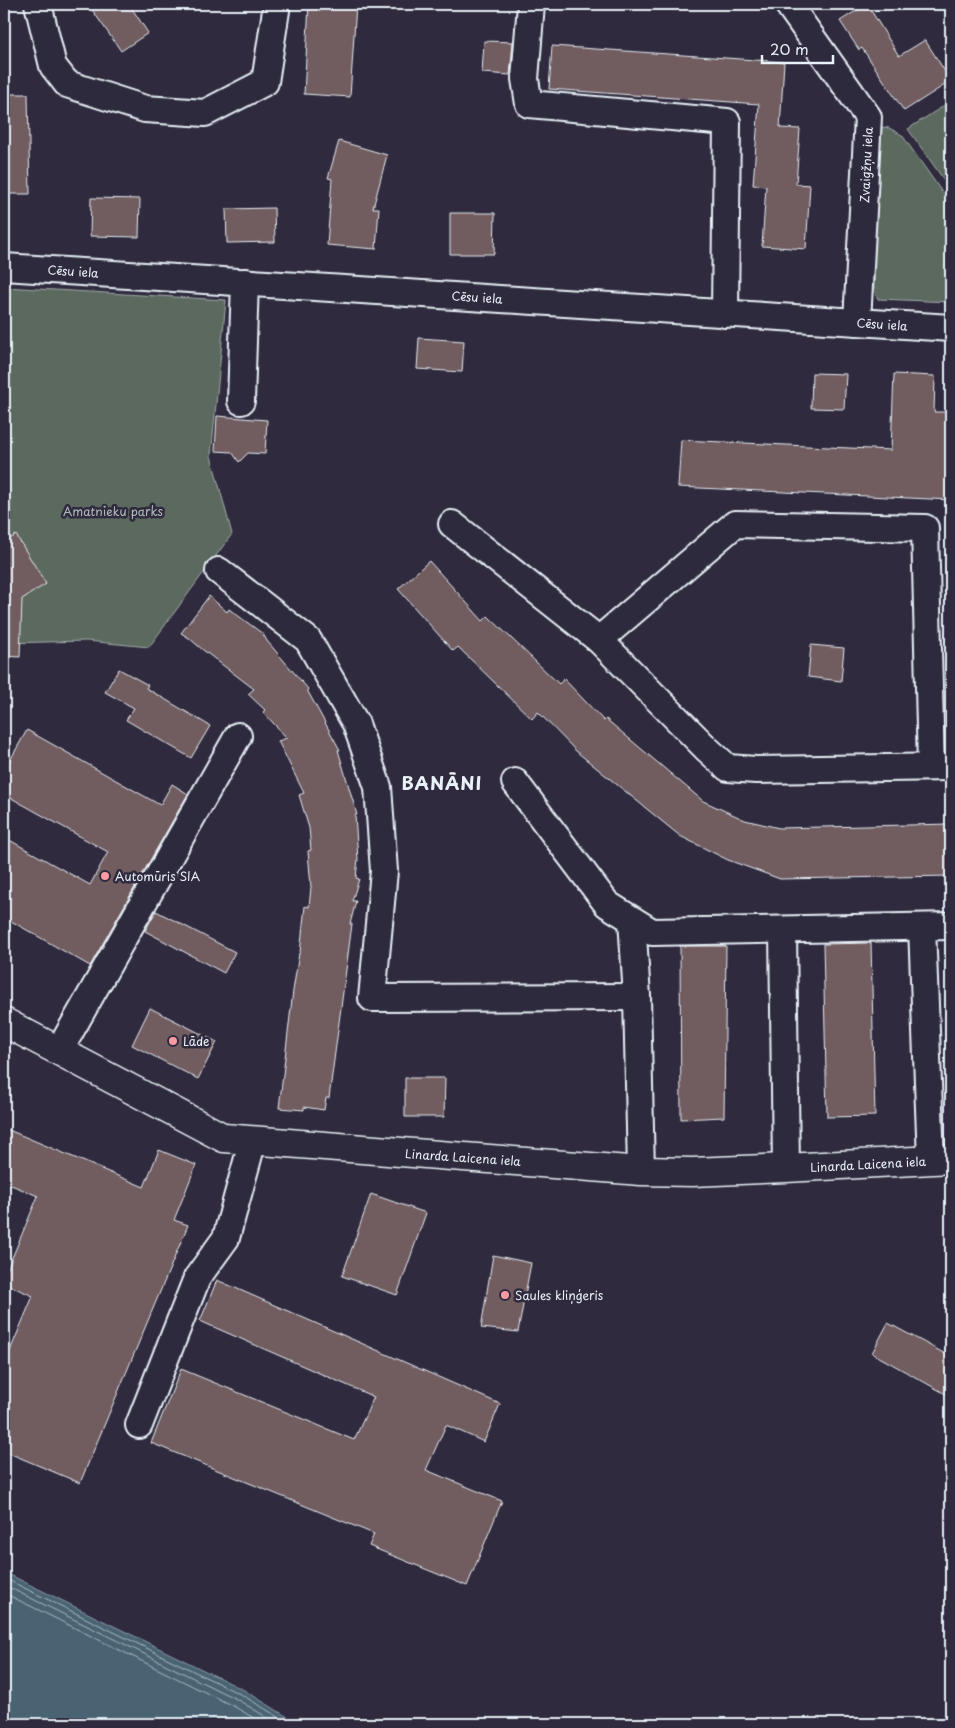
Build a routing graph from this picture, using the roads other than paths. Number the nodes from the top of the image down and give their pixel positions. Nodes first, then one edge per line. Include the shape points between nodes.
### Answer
1 (38, 4) edge
2 (277, 4) edge
3 (531, 4) edge
4 (788, 4) edge
5 (4, 267) edge
6 (245, 282) junction
7 (725, 314) junction
8 (857, 322) junction
9 (951, 328) edge
10 (241, 401) dead end
11 (452, 524) dead end
12 (219, 571) dead end
13 (599, 640) junction
14 (238, 736) dead end
15 (941, 767) edge
16 (515, 782) dead end
17 (632, 920) junction
18 (951, 926) edge
19 (922, 928) junction
20 (783, 930) junction
21 (636, 997) junction
22 (4, 1022) edge
23 (59, 1051) junction
24 (253, 1140) junction
25 (941, 1159) edge
26 (786, 1168) junction
27 (641, 1171) junction
28 (139, 1426) dead end

1 - 2 street via 53,66 68,84 145,109 205,113 265,82
3 - 7 street via 525,79 528,104 727,122
4 - 8 street, Zvaigžņu iela via 868,117
5 - 6 street, Cēsu iela
6 - 7 street, Cēsu iela
6 - 10 street
7 - 8 street, Cēsu iela
8 - 9 street, Cēsu iela
11 - 13 street
12 - 21 street via 308,640 356,724 378,787 384,871 372,998 609,1003
13 - 15 street via 728,768
13 - 15 street via 735,524 925,528
14 - 23 street
16 - 17 street via 607,904
17 - 20 street via 652,932
17 - 21 street
18 - 19 street
19 - 20 street
19 - 25 street
20 - 26 street
21 - 27 street
22 - 23 main road, Linarda Laicena iela
23 - 24 main road, Linarda Laicena iela via 224,1138
24 - 27 main road, Linarda Laicena iela
24 - 28 street via 226,1238 196,1278
25 - 26 main road, Linarda Laicena iela
26 - 27 main road, Linarda Laicena iela

